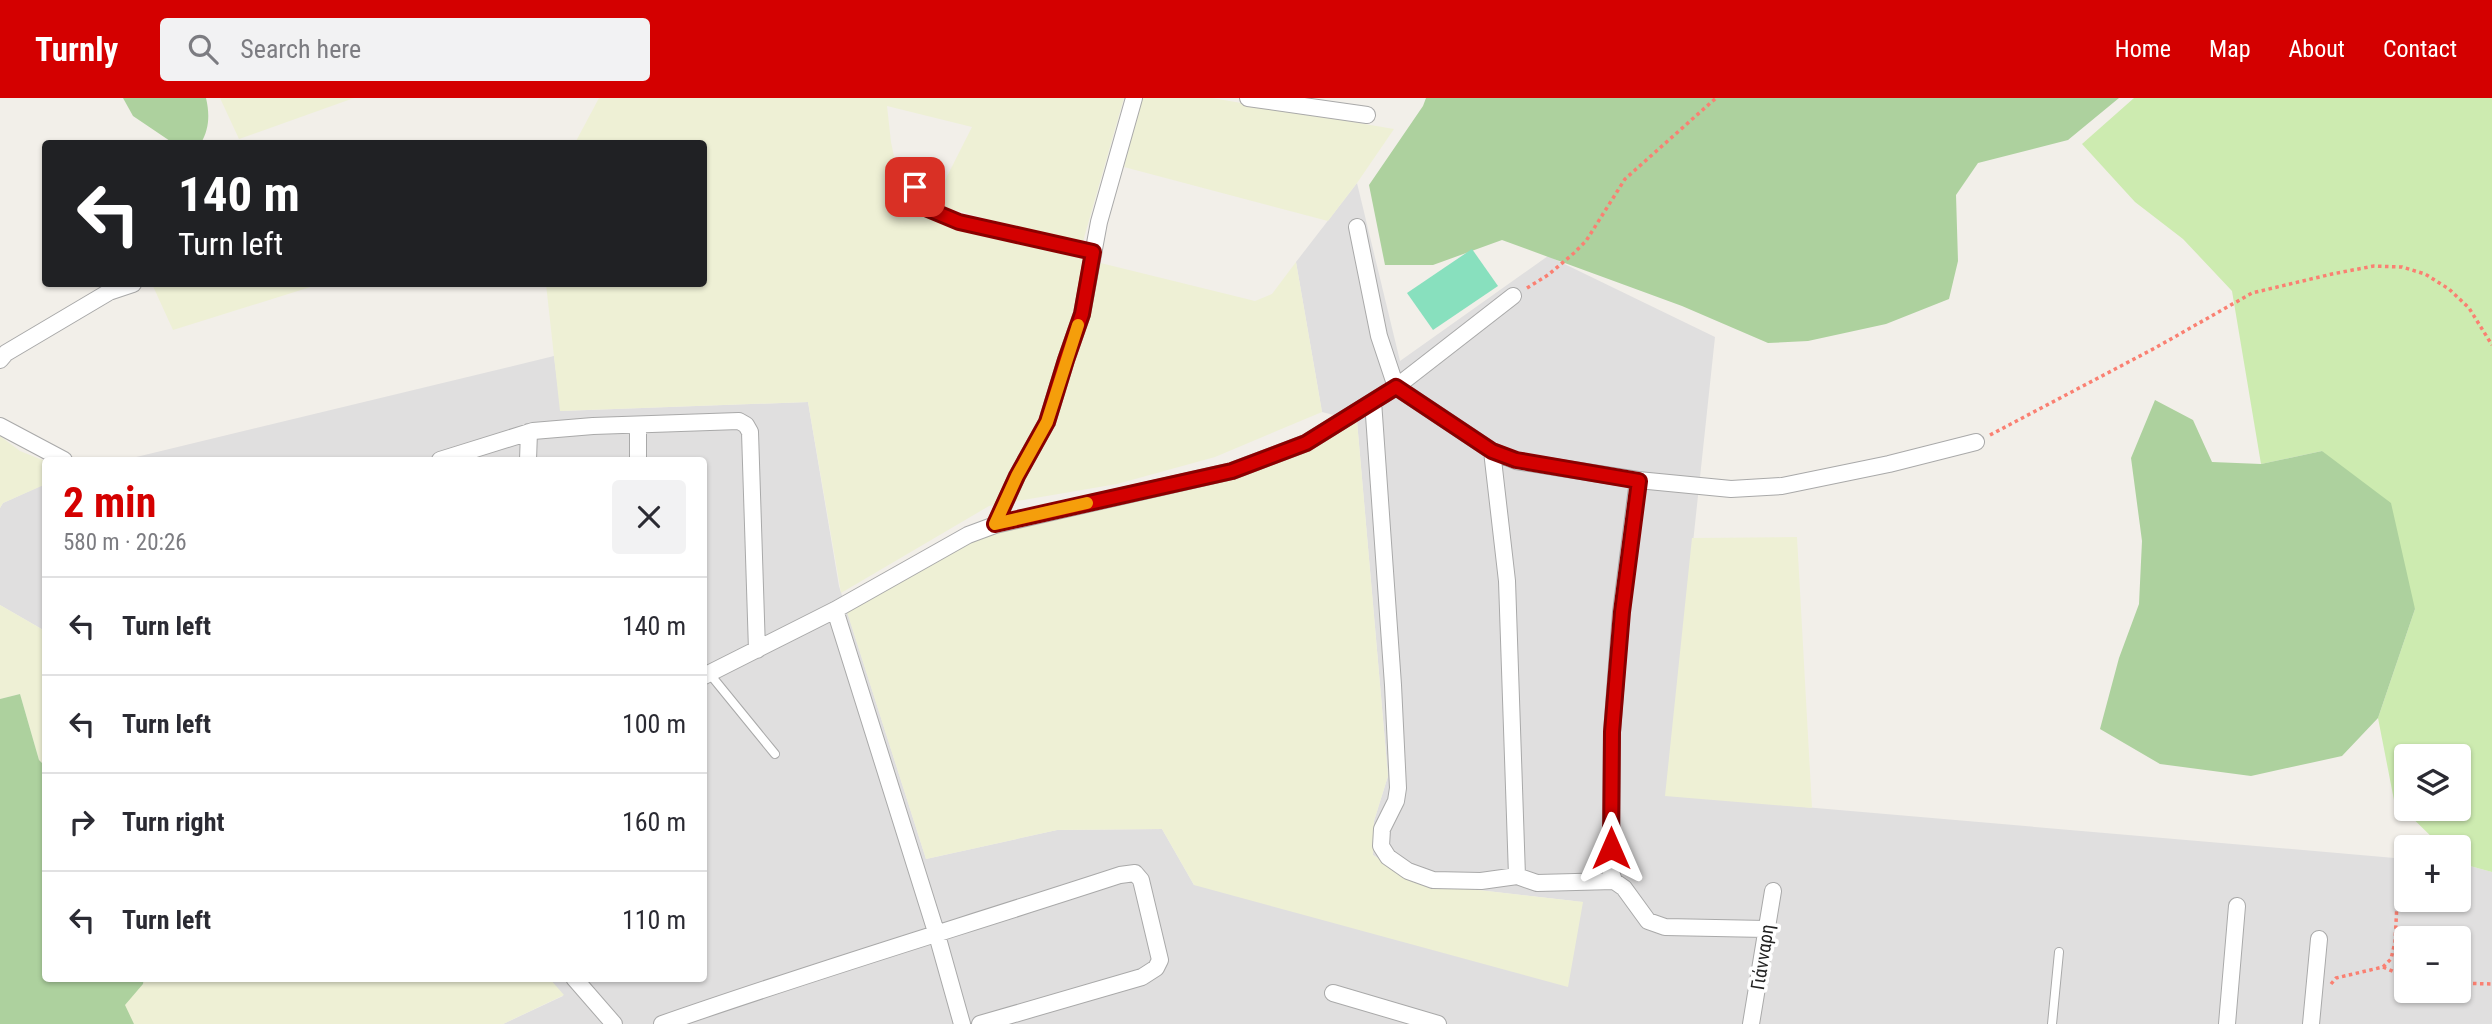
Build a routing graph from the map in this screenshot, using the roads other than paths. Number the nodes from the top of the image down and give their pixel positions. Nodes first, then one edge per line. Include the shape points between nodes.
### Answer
1 (1134, 98) edge
2 (1248, 98) edge
3 (1367, 115) dead end
4 (911, 164) dead end
5 (1357, 227) dead end
6 (1093, 252) junction
7 (124, 287) edge
8 (1513, 296) road end
9 (0, 360) edge
10 (1396, 387) junction
11 (1373, 401) junction
12 (638, 425) junction
13 (0, 426) edge
14 (529, 432) junction
15 (1976, 442) road end
16 (1492, 451) junction
17 (58, 457) edge
18 (450, 457) edge
19 (528, 457) edge
20 (638, 457) edge
21 (1639, 481) junction
22 (995, 524) junction
23 (835, 611) junction
24 (757, 650) junction
25 (707, 675) edge
26 (707, 676) edge
27 (775, 754) dead end
28 (1517, 876) junction
29 (1614, 881) junction
30 (1773, 891) dead end
31 (2237, 906) dead end
32 (1766, 929) junction
33 (937, 935) junction
34 (2319, 939) dead end
35 (2059, 951) dead end
36 (577, 982) edge
37 (1333, 993) dead end
38 (614, 1024) edge
39 (662, 1024) edge
40 (962, 1024) edge
41 (980, 1024) edge
42 (1438, 1024) edge
43 (1751, 1024) edge
44 (2052, 1024) edge
45 (2227, 1024) edge
46 (2311, 1024) edge

1 - 6 street
2 - 3 street
4 - 6 lane via 923,207 959,222
5 - 10 street via 1379,336
6 - 22 street via 1082,314 1047,422
7 - 9 street via 6,352
8 - 10 street
10 - 11 street
10 - 16 street
11 - 22 street via 1306,443 1232,471
11 - 28 street via 1398,788 1382,829 1381,846 1408,871 1433,880
12 - 14 street
12 - 20 street
12 - 24 street via 739,421 750,432
13 - 17 street
14 - 18 street
14 - 19 street
15 - 21 street via 1782,486 1731,489
16 - 21 street via 1516,460
16 - 28 street via 1507,581
21 - 29 street via 1612,732
22 - 23 street
23 - 24 street
23 - 33 street
24 - 25 street
26 - 27 lane
28 - 29 street via 1536,883
29 - 32 street via 1654,924
30 - 32 street, Γιάνναρη
31 - 45 street
32 - 43 street, Γιάνναρη
33 - 39 street
33 - 40 street
33 - 41 street via 1120,875 1135,873 1141,880 1160,960 1156,968 1142,977
34 - 46 street
35 - 44 lane
36 - 38 street
37 - 42 street

